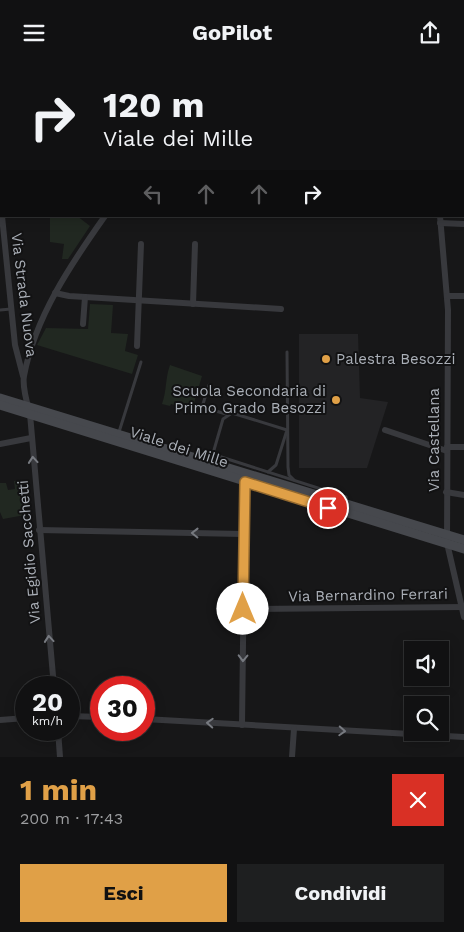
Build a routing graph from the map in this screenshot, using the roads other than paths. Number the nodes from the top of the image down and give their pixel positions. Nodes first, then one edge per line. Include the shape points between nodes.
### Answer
1 (2, 217) edge
2 (104, 217) edge
3 (440, 219) edge
4 (464, 224) edge
5 (2, 235) edge
6 (141, 244) dead end
7 (195, 244) dead end
8 (55, 293) junction
9 (447, 296) junction
10 (464, 296) edge
11 (85, 297) junction
12 (139, 301) junction
13 (193, 304) junction
14 (12, 309) junction
15 (282, 309) dead end
16 (0, 310) edge
17 (84, 324) dead end
18 (137, 345) dead end
19 (287, 352) dead end
20 (141, 361) dead end
21 (24, 378) junction
22 (209, 385) dead end
23 (0, 398) edge
24 (0, 405) edge
25 (29, 410) junction
26 (226, 414) junction
27 (287, 430) junction
28 (385, 430) dead end
29 (118, 435) junction
30 (31, 438) junction
31 (0, 444) edge
32 (464, 447) edge
33 (447, 449) junction
34 (215, 455) junction
35 (205, 461) junction
36 (268, 472) junction
37 (294, 480) junction
38 (245, 482) junction
39 (446, 492) junction
40 (464, 495) edge
41 (347, 509) junction
42 (39, 530) junction
43 (243, 534) junction
44 (447, 539) junction
45 (464, 540) edge
46 (464, 549) edge
47 (463, 607) edge
48 (243, 609) junction
49 (464, 617) edge
50 (53, 676) edge
51 (15, 719) edge
52 (155, 720) edge
53 (0, 721) edge
54 (242, 725) junction
55 (294, 729) junction
56 (464, 737) edge
57 (59, 741) edge
58 (60, 757) edge
59 (292, 757) edge

1 - 5 street, Via Strada Nuova
2 - 8 street
3 - 4 street
3 - 9 street, Via Castellana
5 - 14 street, Via Strada Nuova
6 - 12 street
7 - 13 street
8 - 11 street
8 - 21 street
9 - 10 street
9 - 33 street, Via Castellana
11 - 12 street
11 - 17 street
12 - 13 street
12 - 18 street
13 - 15 street
14 - 16 lane
14 - 21 street, Via Strada Nuova via 15,345
19 - 27 lane
20 - 29 lane
21 - 25 street, Via Strada Nuova
22 - 26 lane via 202,407
23 - 25 main road, Viale dei Mille
24 - 25 main road, Viale dei Mille
25 - 29 main road, Viale dei Mille
25 - 30 street, Via Egidio Sacchetti
25 - 38 main road, Viale dei Mille
26 - 27 lane
26 - 34 lane via 214,449
27 - 36 lane via 276,465
27 - 37 lane via 289,475
28 - 33 street
29 - 35 main road, Viale dei Mille
30 - 31 street
42 -> 30 street, Via Egidio Sacchetti
32 - 33 street
33 - 39 street, Via Castellana
34 - 35 lane
34 - 36 lane
35 - 41 main road, Viale dei Mille
36 - 37 lane
37 - 41 lane via 346,497
38 - 41 main road, Viale dei Mille
38 - 43 street
39 - 40 street
39 - 44 street, Via Castellana
41 - 44 main road, Viale dei Mille
43 -> 42 street
50 -> 42 street, Via Egidio Sacchetti
43 - 48 street
44 - 45 main road, Viale dei Mille
44 - 46 main road, Viale dei Mille
44 - 47 street, Via Castellana
47 - 48 street, Via Bernardino Ferrari
47 - 49 street, Via Castellana
48 -> 54 street
51 - 53 street
54 -> 52 street
54 - 55 street
55 -> 56 street
55 - 59 street
57 - 58 street

